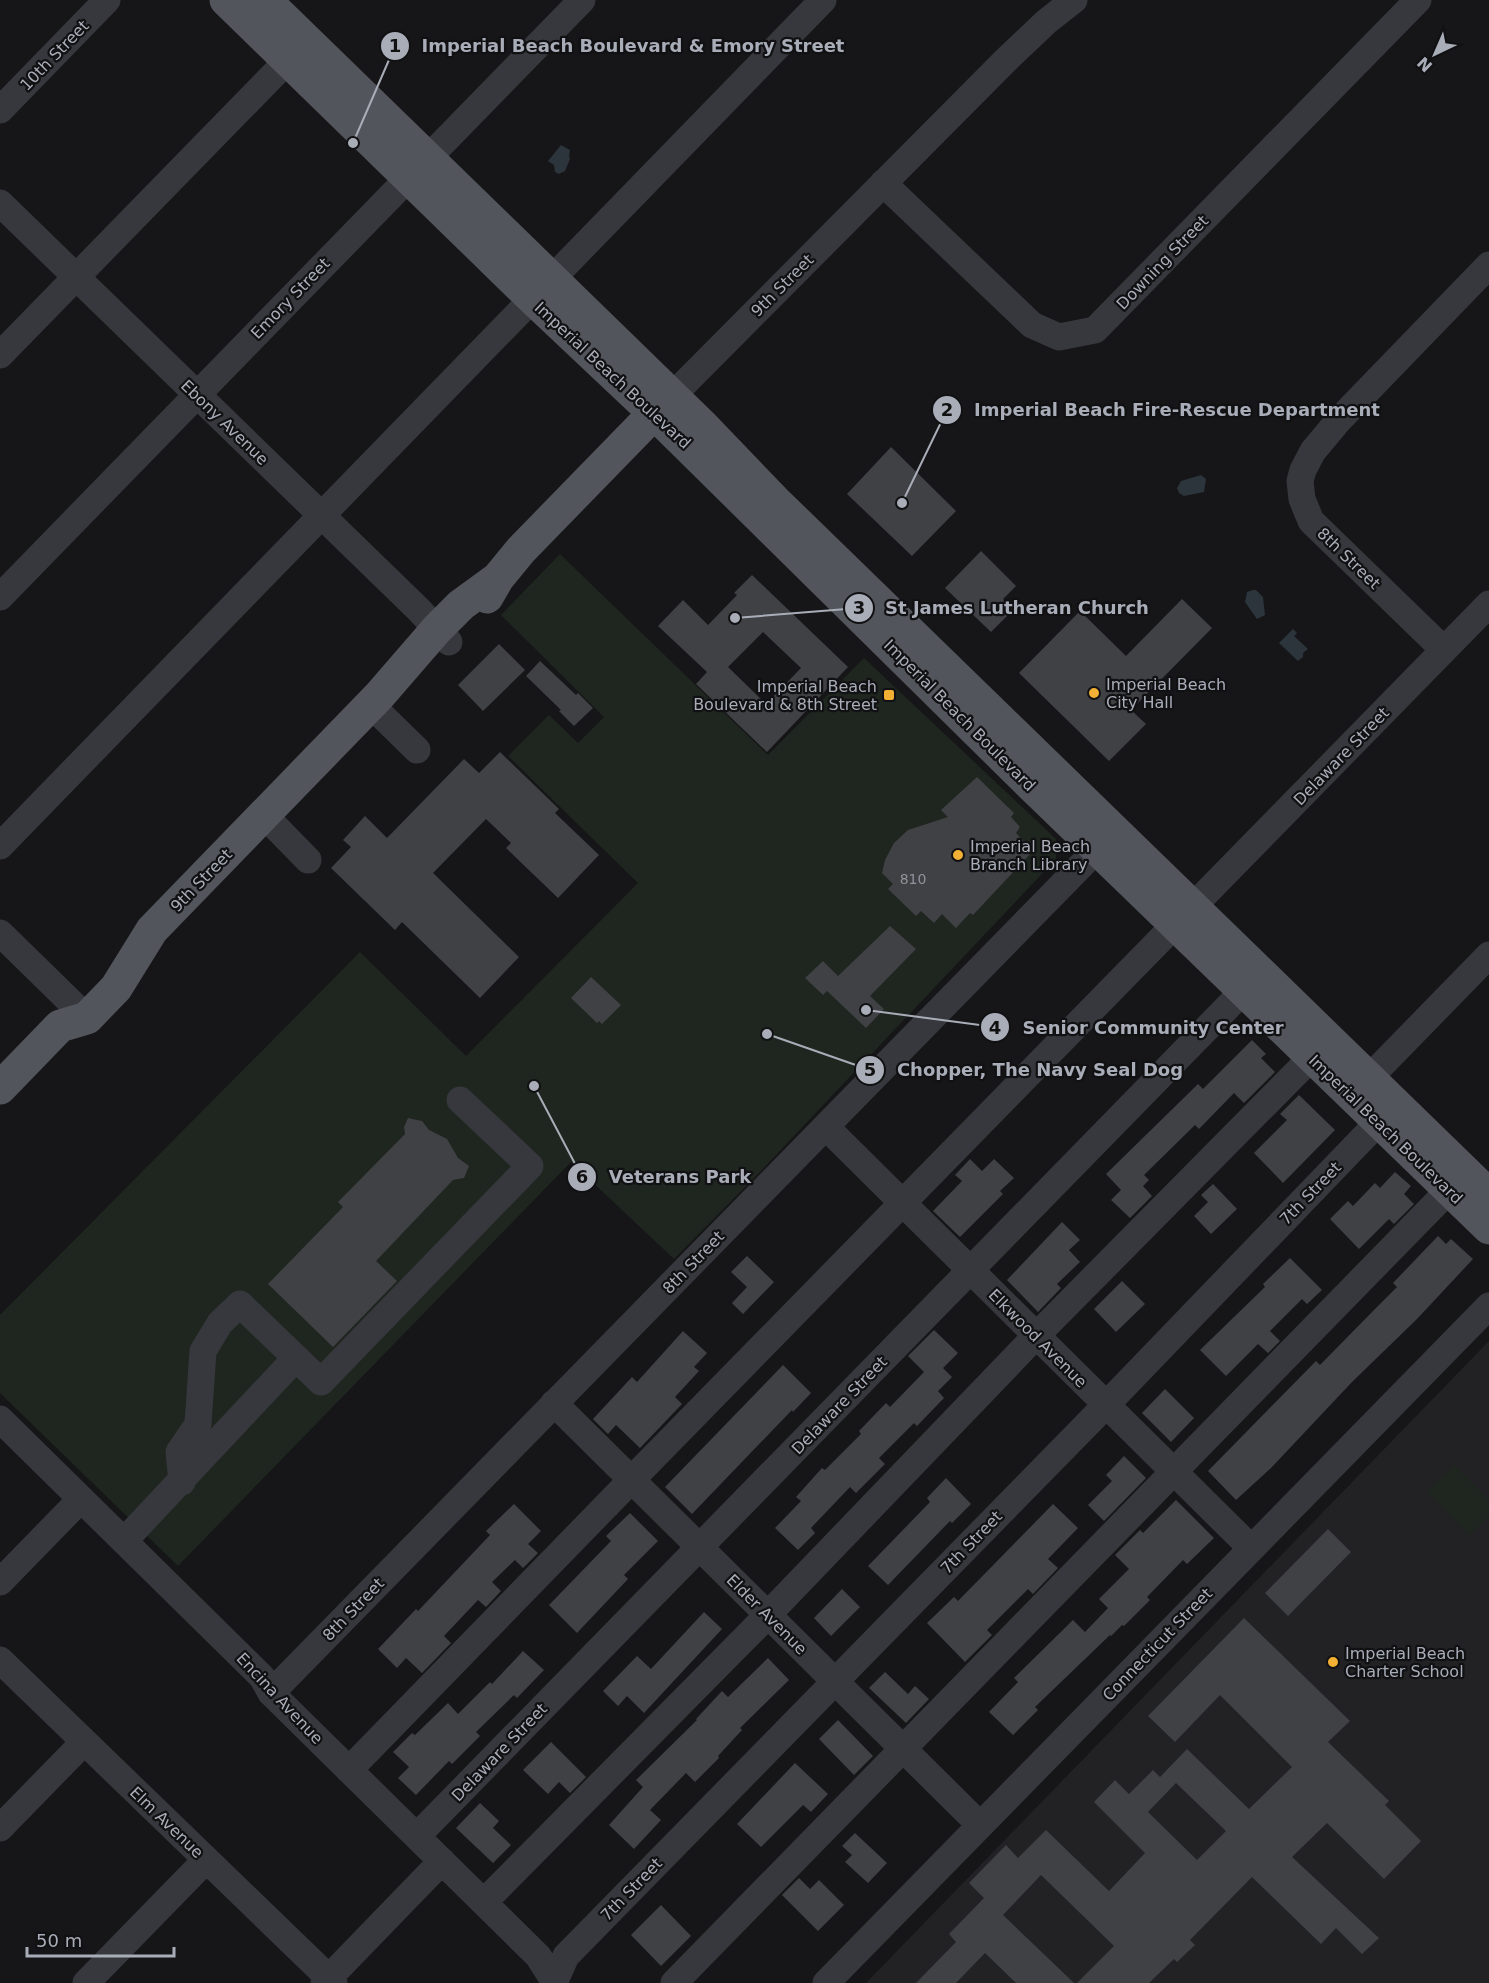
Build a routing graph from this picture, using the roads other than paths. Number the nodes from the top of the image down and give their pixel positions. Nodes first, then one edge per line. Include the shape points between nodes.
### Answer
1 (107, 0) edge
2 (226, 0) edge
3 (266, 0) edge
4 (582, 0) edge
5 (823, 0) edge
6 (1074, 0) edge
7 (1418, 0) edge
8 (288, 60) junction
9 (0, 110) edge
10 (418, 167) junction
11 (883, 183) junction
12 (0, 203) edge
13 (1489, 265) edge
14 (76, 277) junction
15 (543, 289) junction
16 (0, 355) edge
17 (197, 394) junction
18 (663, 404) junction
19 (322, 516) junction
20 (0, 597) edge
21 (1489, 604) edge
22 (443, 635) junction
23 (1444, 650) junction
24 (371, 705) junction
25 (417, 750) dead end
26 (264, 815) junction
27 (1107, 840) junction
28 (0, 846) edge
29 (308, 861) dead end
30 (1184, 916) junction
31 (0, 933) edge
32 (1489, 955) edge
33 (1252, 982) junction
34 (73, 1016) junction
35 (1312, 1058) junction
36 (1369, 1078) junction
37 (0, 1088) edge
38 (460, 1100) dead end
39 (1387, 1114) junction
40 (826, 1127) junction
41 (1449, 1190) junction
42 (1489, 1195) edge
43 (902, 1204) junction
44 (1489, 1228) edge
45 (970, 1271) junction
46 (1489, 1306) edge
47 (1036, 1336) junction
48 (295, 1359) junction
49 (554, 1403) junction
50 (1106, 1405) junction
51 (0, 1419) edge
52 (1174, 1471) junction
53 (631, 1480) junction
54 (182, 1482) junction
55 (81, 1499) junction
56 (124, 1541) junction
57 (699, 1547) junction
58 (1251, 1548) junction
59 (0, 1582) edge
60 (767, 1615) junction
61 (0, 1660) edge
62 (835, 1682) junction
63 (271, 1693) junction
64 (84, 1742) junction
65 (903, 1749) junction
66 (349, 1770) junction
67 (980, 1825) junction
68 (0, 1828) edge
69 (417, 1836) junction
70 (206, 1860) junction
71 (442, 1861) junction
72 (484, 1902) junction
73 (329, 1981) edge
74 (554, 1982) edge
75 (86, 1983) edge
76 (674, 1983) edge
77 (826, 1983) edge

1 - 9 street, 10th Street
2 - 8 main road, Imperial Beach Boulevard
3 - 10 main road, Imperial Beach Boulevard
4 - 10 street, Emory Street
5 - 15 street via 702,142
6 - 11 street, 9th Street via 1006,60
7 - 11 street, Downing Street via 1095,330 1059,337 1032,325
8 - 10 main road, Imperial Beach Boulevard
8 - 14 street
10 - 15 main road, Imperial Beach Boulevard
10 - 17 street, Emory Street
11 - 18 street, 9th Street
12 - 14 street, Ebony Avenue
13 - 23 street, 8th Street via 1339,420 1307,460 1300,481 1311,521
14 - 16 street
14 - 17 street, Ebony Avenue
15 - 18 main road, Imperial Beach Boulevard
15 - 19 street
17 - 19 street, Ebony Avenue
17 - 20 street, Emory Street
18 - 22 main road, 9th Street via 528,543 498,578 483,605
18 - 27 main road, Imperial Beach Boulevard via 774,500
19 - 22 street, Ebony Avenue
19 - 28 street
21 - 23 street, Delaware Street
22 - 24 main road, 9th Street
23 - 30 street, Delaware Street
24 - 25 street
24 - 26 main road, 9th Street
26 - 29 street
26 - 34 main road, 9th Street via 152,930 116,988
27 - 30 main road, Imperial Beach Boulevard
27 - 40 street, 8th Street
30 - 33 main road, Imperial Beach Boulevard
30 - 43 street, Delaware Street
31 - 34 street
32 - 36 street
33 - 35 main road, Imperial Beach Boulevard
33 - 36 main road, Imperial Beach Boulevard
33 - 45 street, Delaware Street
34 - 37 main road, 9th Street
35 - 39 main road, Imperial Beach Boulevard
35 - 47 street
36 - 39 main road, Imperial Beach Boulevard
38 - 48 street via 530,1166 321,1382
39 - 41 main road, Imperial Beach Boulevard
39 - 42 main road, Imperial Beach Boulevard
39 - 50 street, 7th Street
40 - 43 street, Elkwood Avenue
40 - 49 street, 8th Street
41 - 44 main road, Imperial Beach Boulevard
41 - 52 street
43 - 45 street, Elkwood Avenue
43 - 53 street, Delaware Street
45 - 47 street, Elkwood Avenue
45 - 57 street, Delaware Street
46 - 58 street, Connecticut Street
47 - 50 street, Elkwood Avenue
47 - 60 street
48 - 54 street
48 - 54 street via 240,1304 220,1323 203,1351 198,1424 179,1452
49 - 53 street, Elder Avenue
49 - 63 street, 8th Street
50 - 52 street, Elkwood Avenue
50 - 62 street, 7th Street
51 - 55 street, Encina Avenue
52 - 58 street, Elkwood Avenue
52 - 65 street
53 - 57 street, Elder Avenue
53 - 66 street, Delaware Street
54 - 56 street
55 - 56 street, Encina Avenue
55 - 59 street
56 - 63 street, Encina Avenue via 262,1677
57 - 60 street, Elder Avenue
57 - 69 street, Delaware Street
58 - 67 street, Connecticut Street
60 - 62 street, Elder Avenue
60 - 72 street
61 - 64 street, Elm Avenue
62 - 65 street, Elder Avenue
62 - 74 street, 7th Street via 566,1956
63 - 66 street, Encina Avenue
64 - 68 street
64 - 70 street, Elm Avenue
65 - 67 street, Elder Avenue
65 - 76 street
66 - 69 street, Encina Avenue
67 - 77 street, Connecticut Street
69 - 71 street, Encina Avenue
70 - 73 street, Elm Avenue
70 - 75 street
71 - 72 street, Encina Avenue
71 - 73 street
72 - 74 street, Encina Avenue via 538,1956

